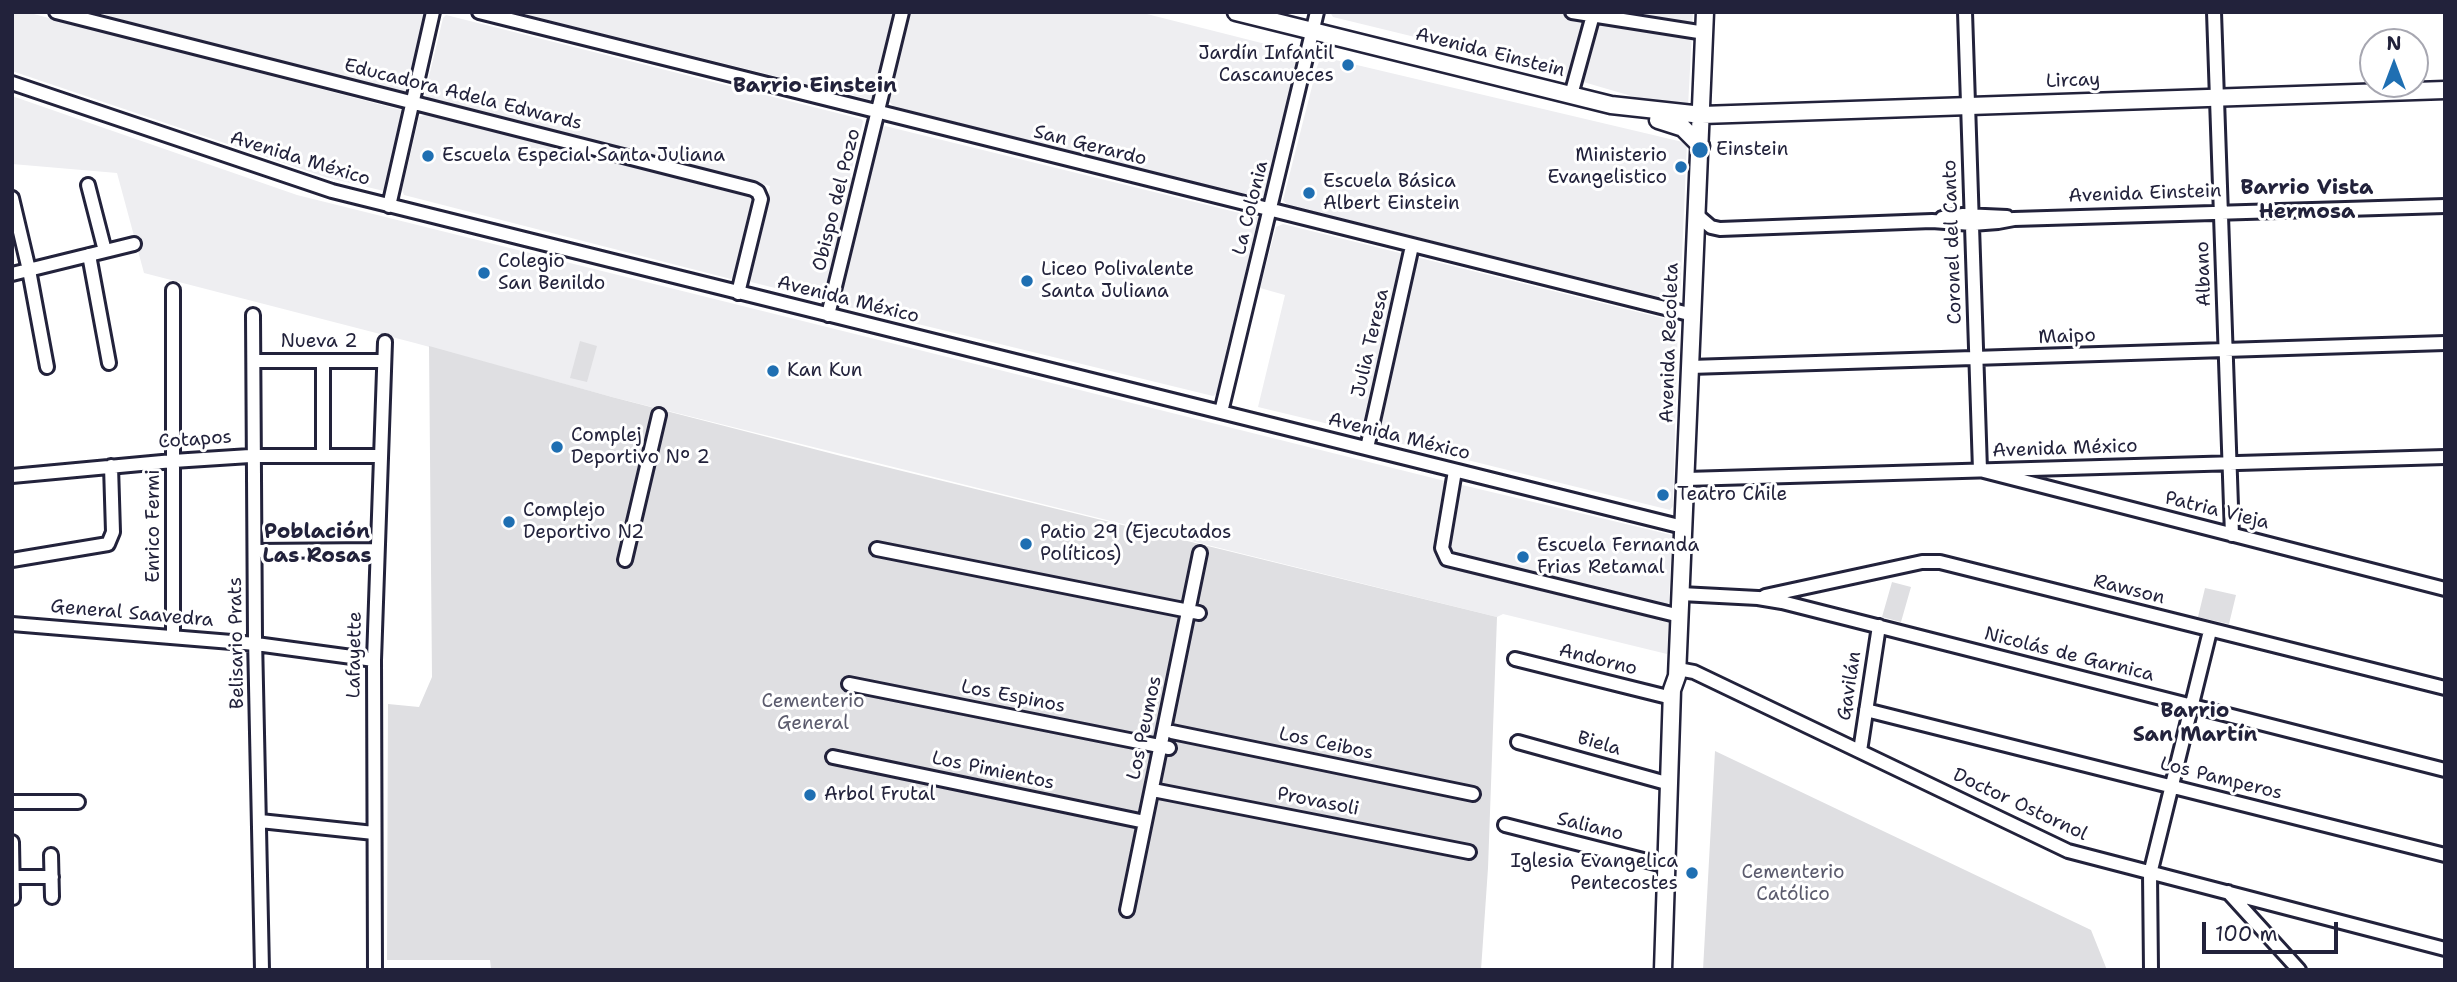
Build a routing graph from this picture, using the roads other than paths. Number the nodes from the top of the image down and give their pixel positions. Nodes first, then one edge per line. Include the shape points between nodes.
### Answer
1 (57, 12) edge
2 (433, 12) edge
3 (479, 12) edge
4 (902, 12) edge
5 (1236, 12) edge
6 (1317, 12) edge
7 (1572, 12) edge
8 (1706, 12) edge
9 (1965, 12) edge
10 (2214, 12) edge
11 (1593, 15) junction
12 (1313, 31) junction
13 (1705, 33) junction
14 (12, 83) edge
15 (2445, 90) edge
16 (1571, 95) junction
17 (2217, 97) junction
18 (412, 102) junction
19 (1611, 105) junction
20 (1968, 105) junction
21 (878, 113) junction
22 (1702, 115) junction
23 (1658, 120) junction
24 (1700, 146) junction
25 (88, 185) dead end
26 (12, 198) edge
27 (388, 205) junction
28 (2445, 206) edge
29 (1269, 211) junction
30 (2221, 213) junction
31 (1697, 215) junction
32 (1971, 219) junction
33 (1720, 229) junction
34 (1696, 243) junction
35 (134, 244) dead end
36 (1412, 246) junction
37 (105, 251) junction
38 (89, 255) junction
39 (29, 270) junction
40 (12, 274) edge
41 (173, 290) dead end
42 (738, 293) junction
43 (253, 315) dead end
44 (828, 315) junction
45 (1693, 315) junction
46 (385, 342) dead end
47 (2445, 343) edge
48 (2226, 351) junction
49 (1976, 359) junction
50 (254, 361) junction
51 (323, 361) junction
52 (384, 361) junction
53 (109, 363) dead end
54 (47, 367) dead end
55 (1690, 367) junction
56 (1221, 412) junction
57 (659, 415) dead end
58 (1367, 448) junction
59 (256, 456) junction
60 (323, 456) junction
61 (380, 456) junction
62 (2445, 457) edge
63 (173, 461) junction
64 (2230, 463) junction
65 (111, 466) junction
66 (1980, 470) junction
67 (1455, 471) junction
68 (12, 476) edge
69 (1686, 479) junction
70 (1684, 527) junction
71 (2232, 535) junction
72 (877, 549) dead end
73 (377, 550) junction
74 (256, 551) junction
75 (1200, 553) dead end
76 (12, 561) edge
77 (625, 561) dead end
78 (1802, 588) junction
79 (2445, 589) edge
80 (1681, 594) junction
81 (1758, 598) junction
82 (1802, 607) junction
83 (1194, 613) junction
84 (1680, 616) junction
85 (12, 624) edge
86 (1879, 626) junction
87 (2210, 631) junction
88 (173, 637) junction
89 (256, 644) junction
90 (1515, 659) dead end
91 (374, 660) junction
92 (1677, 673) junction
93 (849, 684) dead end
94 (2445, 688) edge
95 (1672, 698) junction
96 (2191, 706) junction
97 (1866, 710) junction
98 (1172, 732) dead end
99 (1518, 742) dead end
100 (1165, 747) junction
101 (1860, 751) junction
102 (833, 757) dead end
103 (2445, 770) edge
104 (1670, 784) junction
105 (2172, 786) junction
106 (1158, 791) dead end
107 (1473, 794) dead end
108 (12, 802) edge
109 (78, 802) dead end
110 (260, 821) junction
111 (1145, 822) junction
112 (1505, 825) dead end
113 (374, 833) junction
114 (12, 842) edge
115 (1469, 852) dead end
116 (51, 855) dead end
117 (2445, 855) edge
118 (1667, 866) junction
119 (2150, 874) junction
120 (13, 877) edge
121 (52, 877) junction
122 (2228, 892) junction
123 (52, 897) dead end
124 (13, 898) edge
125 (1127, 911) dead end
126 (2445, 949) edge
127 (262, 970) edge
128 (375, 970) edge
129 (1663, 970) edge
130 (1673, 970) edge
131 (2151, 970) edge
132 (2299, 970) edge

1 - 18 street, Educadora Adela Edwards
2 - 18 street
3 - 21 street, San Gerardo
4 - 21 street, Obispo del Pozo
5 - 12 main road, Avenida Einstein
6 - 12 street, La Colonia
7 - 11 street
8 - 13 main road, Avenida Recoleta
9 - 20 street, Coronel del Canto
10 - 17 street, Albano
11 - 13 street
11 - 16 street
12 - 16 main road, Avenida Einstein
12 - 29 street, La Colonia
13 - 22 main road, Avenida Recoleta
14 - 27 street, Avenida México via 301,182
15 - 17 main road, Lircay
16 - 19 main road, Avenida Einstein
17 - 20 main road, Lircay
17 - 30 street, Albano
18 - 27 street
18 - 42 street, Educadora Adela Edwards via 756,190 761,200
19 - 22 main road, Avenida Einstein
19 - 23 main road, Avenida Einstein
20 - 22 main road, Lircay
20 - 32 street, Coronel del Canto
21 - 29 street, San Gerardo
21 - 44 street, Obispo del Pozo
22 - 23 main road, Avenida Einstein
22 - 24 main road, Avenida Recoleta
23 - 24 main road via 1683,128
24 - 31 main road, Avenida Recoleta
25 - 37 street
26 - 39 street
27 - 42 street, Avenida México
28 - 30 street, Avenida Einstein
29 - 36 street, San Gerardo
29 - 56 street, La Colonia
30 - 32 street, Avenida Einstein via 2014,219 1992,214
30 - 48 street, Albano
31 - 33 street
31 - 34 main road, Avenida Recoleta
32 - 33 street, Avenida Einstein via 1952,216 1932,221
32 - 49 street, Coronel del Canto
33 - 34 street, Avenida Einstein
34 - 45 main road, Avenida Recoleta
35 - 37 street
36 - 45 street, San Gerardo
36 - 58 street, Julia Teresa
37 - 38 street
38 - 39 street
38 - 53 street
39 - 40 street
39 - 54 street
41 - 63 street, Enrico Fermi
42 - 44 street, Avenida México
43 - 50 street, Belisario Prats
44 - 56 street, Avenida México
45 - 55 main road, Avenida Recoleta
46 - 52 street, Lafayette
47 - 48 street, Maipo
48 - 49 street, Maipo
48 - 64 street, Albano
49 - 55 street, Maipo
49 - 66 street, Coronel del Canto
50 - 51 street, Nueva 2
50 - 59 street, Belisario Prats
51 - 52 street, Nueva 2
51 - 60 street
52 - 61 street, Lafayette
55 - 69 main road, Avenida Recoleta
56 - 58 street, Avenida México
57 - 77 street
58 - 67 street, Avenida México
59 - 60 street, Cotapos
59 - 63 street, Cotapos
59 - 74 street, Belisario Prats
60 - 61 street, Cotapos
61 - 73 street, Lafayette
62 - 64 street, Avenida México
63 - 65 street, Cotapos
63 - 88 street, Enrico Fermi
64 - 66 street, Avenida México
64 - 71 street, Albano
65 - 68 street, Cotapos
65 - 76 street via 111,541
66 - 69 street, Avenida México
66 - 71 street, Patria Vieja
67 - 70 street, Avenida México
67 - 84 street via 1442,548 1447,558
69 - 70 main road, Avenida Recoleta
70 - 80 main road, Avenida Recoleta
71 - 79 street, Patria Vieja
72 - 83 street
73 - 74 street
73 - 91 street, Lafayette
74 - 89 street, Belisario Prats
75 - 83 street, Los Peumos
78 - 81 street, Rawson
78 - 82 street
78 - 87 street, Rawson via 1933,561
80 - 81 street, Nicolás de Garnica
80 - 84 main road, Avenida Recoleta
81 - 82 street, Nicolás de Garnica
82 - 86 street, Nicolás de Garnica
83 - 100 street, Los Peumos
84 - 92 main road, Avenida Recoleta
85 - 88 street, General Saavedra
86 - 96 street, Nicolás de Garnica
86 - 97 street, Gavilán
87 - 94 street, Rawson
87 - 96 street
88 - 89 street, General Saavedra
89 - 91 street, General Saavedra
89 - 110 street, Belisario Prats
90 - 95 street, Andorno
91 - 113 street, Lafayette
92 - 95 main road, Avenida Recoleta
92 - 101 street, Doctor Ostornol via 1694,672
92 - 130 main road, Avenida Recoleta via 1682,691
93 - 100 street, Los Espinos
95 - 104 main road, Avenida Recoleta
96 - 103 street, Nicolás de Garnica
96 - 105 street
97 - 101 street, Gavilán
97 - 105 street, Los Pamperos
98 - 107 street, Los Ceibos
99 - 104 street, Biela
100 - 111 street, Los Peumos
101 - 119 street, Doctor Ostornol via 2068,850
102 - 111 street, Los Pimientos
104 - 118 main road, Avenida Recoleta
105 - 117 street, Los Pamperos
105 - 119 street
106 - 115 street, Provasoli
108 - 109 street
110 - 113 street
110 - 127 street, Belisario Prats
111 - 125 street, Los Peumos
112 - 118 street, Saliano
113 - 128 street, Lafayette
114 - 120 street
116 - 121 street
118 - 129 main road, Avenida Recoleta
119 - 122 street, Doctor Ostornol
119 - 131 street
120 - 121 street
120 - 124 street
121 - 123 street
122 - 126 street, Doctor Ostornol
122 - 132 street

